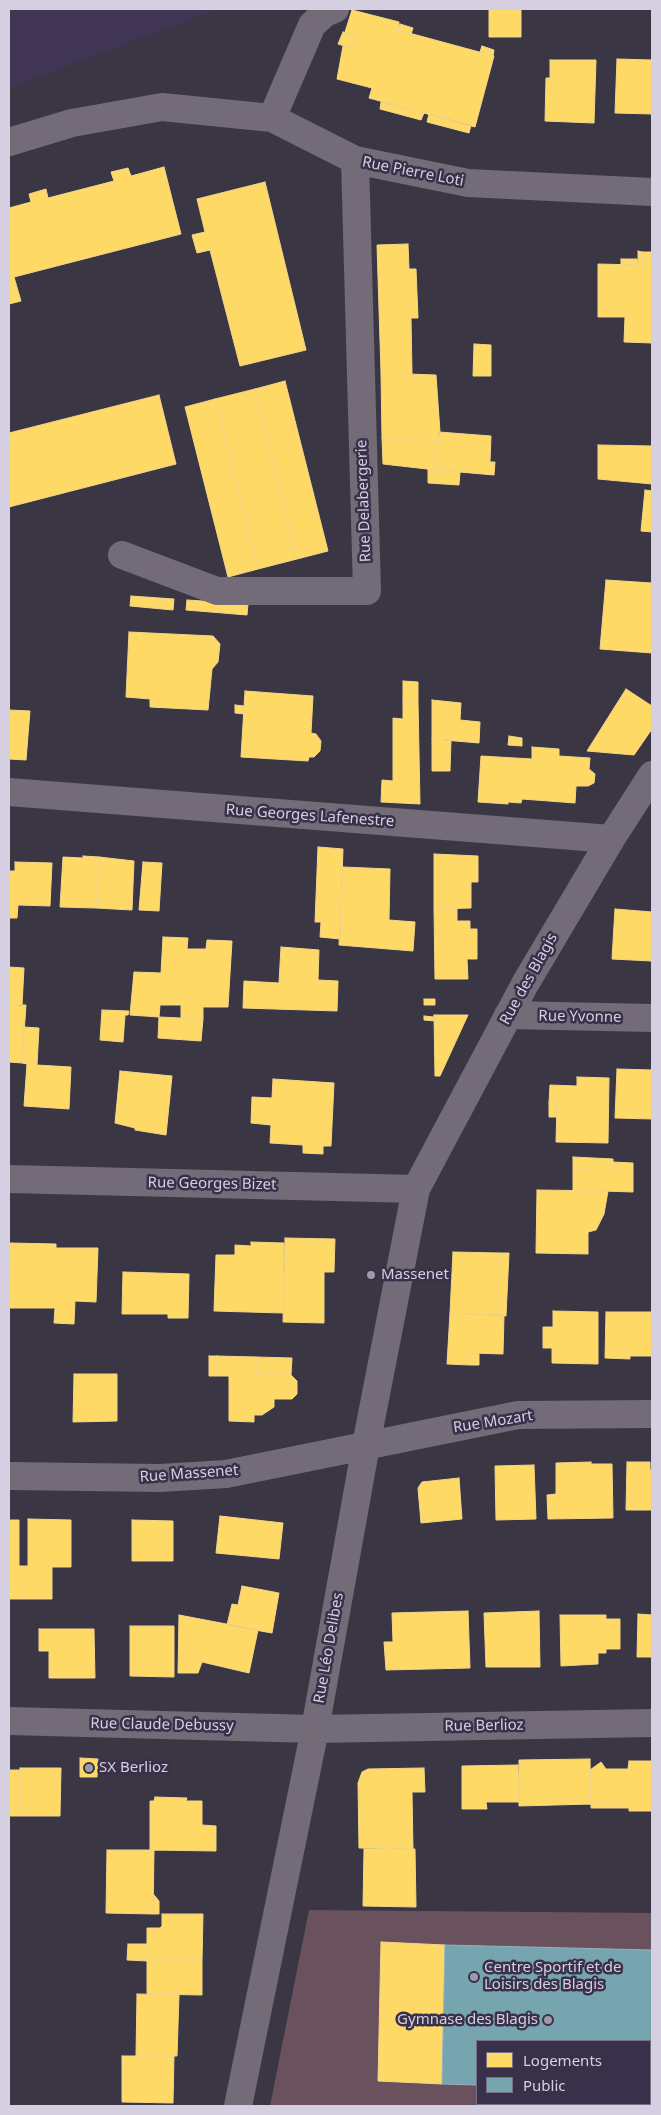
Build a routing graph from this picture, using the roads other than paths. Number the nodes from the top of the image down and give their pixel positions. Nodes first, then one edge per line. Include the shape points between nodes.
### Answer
1 (335, 9) edge
2 (272, 118) junction
3 (9, 142) edge
4 (355, 160) junction
5 (652, 192) edge
6 (122, 555) dead end
7 (652, 774) edge
8 (9, 792) edge
9 (611, 839) junction
10 (508, 1015) junction
11 (652, 1018) edge
12 (9, 1179) edge
13 (416, 1189) junction
14 (652, 1414) edge
15 (366, 1445) junction
16 (9, 1476) edge
17 (9, 1721) edge
18 (652, 1723) edge
19 (315, 1729) junction
20 (238, 2106) edge

1 - 2 street via 312,25
2 - 3 street, Rue Pierre Loti via 162,107 72,123
2 - 4 street, Rue Pierre Loti
4 - 5 street, Rue Pierre Loti via 468,183
4 - 6 street, Rue Delabergerie via 367,590 217,591
7 - 9 street, Rue des Blagis
8 - 9 street, Rue Georges Lafenestre
9 - 10 street, Rue des Blagis
10 - 11 street, Rue Yvonne
10 - 13 street, Rue des Blagis
12 - 13 street, Rue Georges Bizet
13 - 15 street, Rue Léo Delibes
14 - 15 street, Rue Mozart via 518,1415
15 - 16 street, Rue Massenet via 226,1474 160,1478
15 - 19 street, Rue Léo Delibes
17 - 19 street, Rue Claude Debussy
18 - 19 street, Rue Berlioz
19 - 20 street, Rue Léo Delibes

